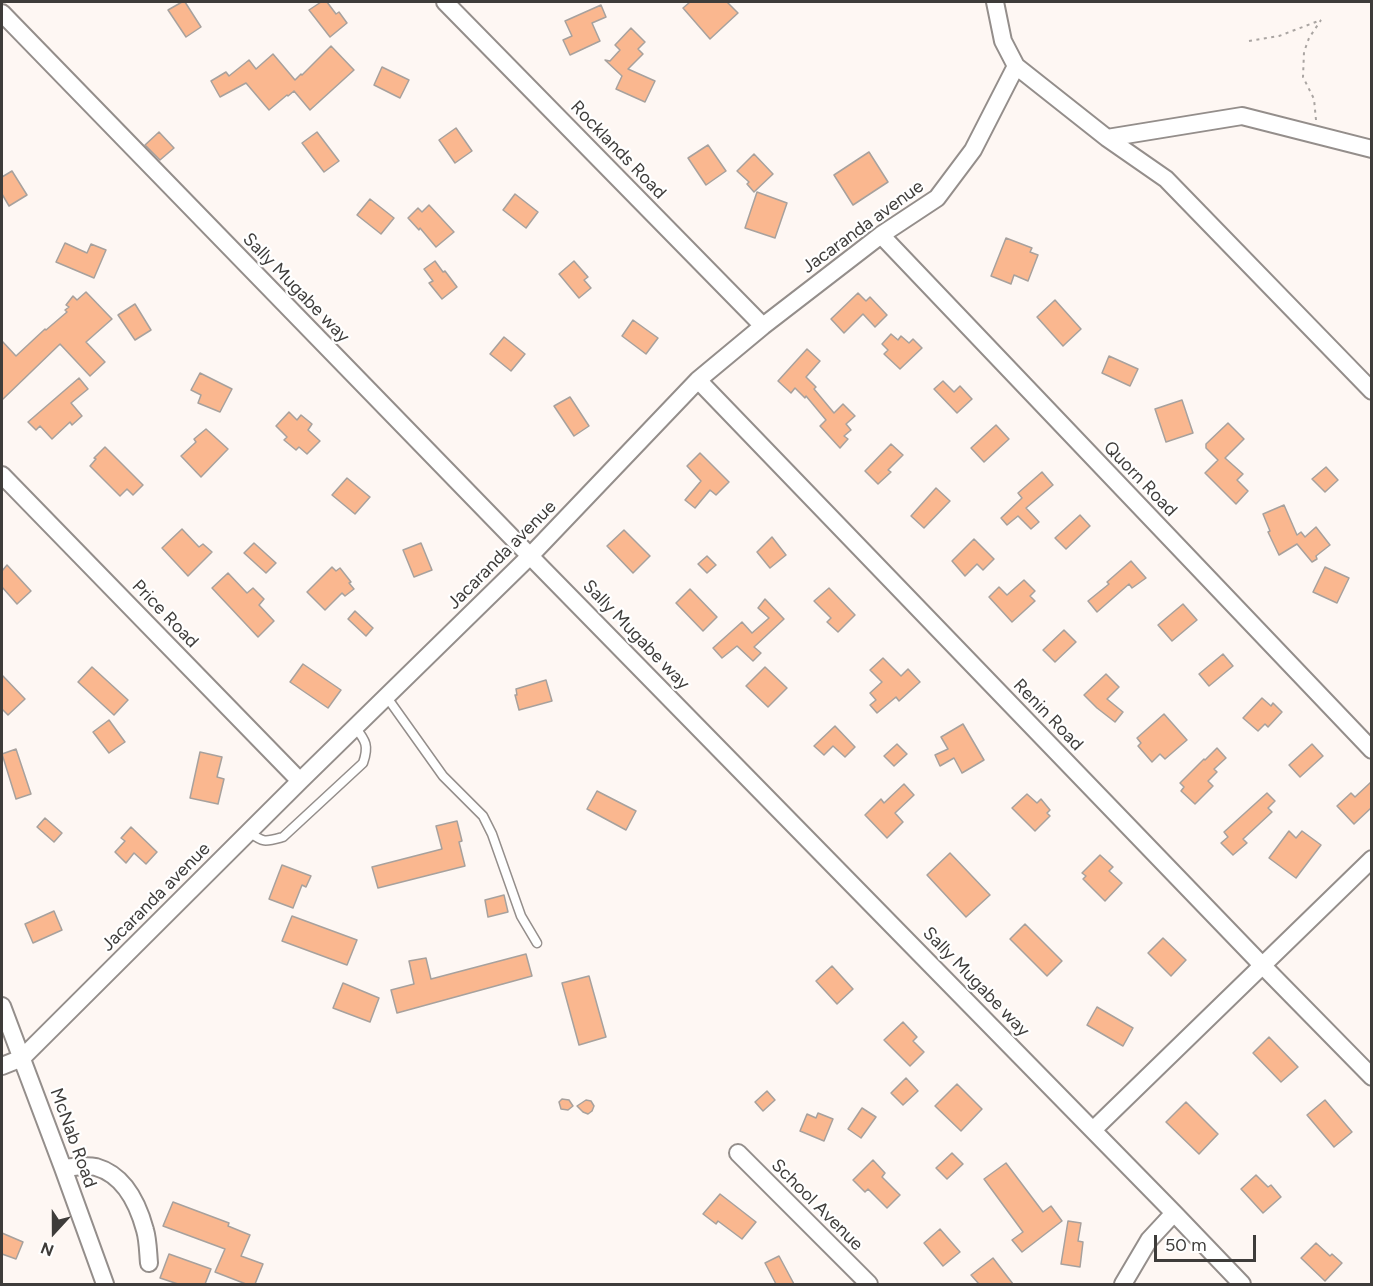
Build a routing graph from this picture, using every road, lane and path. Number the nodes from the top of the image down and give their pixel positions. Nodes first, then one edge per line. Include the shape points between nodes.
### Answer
1 (446, 2) edge
2 (995, 2) edge
3 (2, 14) edge
4 (1249, 41) dead end
5 (1016, 66) junction
6 (1317, 135) junction
7 (1107, 138) junction
8 (1371, 149) edge
9 (881, 235) junction
10 (763, 326) junction
11 (698, 380) junction
12 (1371, 391) edge
13 (2, 476) edge
14 (530, 556) junction
15 (386, 696) junction
16 (355, 727) junction
17 (1371, 750) edge
18 (300, 781) junction
19 (249, 832) junction
20 (1371, 859) edge
21 (537, 943) dead end
22 (1262, 965) junction
23 (2, 1006) edge
24 (22, 1058) junction
25 (2, 1066) edge
26 (1371, 1077) edge
27 (1093, 1130) junction
28 (738, 1153) dead end
29 (63, 1168) junction
30 (1174, 1213) junction
31 (149, 1263) dead end
32 (105, 1284) edge
33 (869, 1284) edge
34 (1123, 1284) edge
35 (1242, 1284) edge

1 - 10 street, Rocklands Road
2 - 5 street via 1003,42
3 - 14 street, Sally Mugabe way
4 - 6 path via 1279,36 1321,20 1304,52 1303,78 1314,99
5 - 7 street
5 - 9 street, Jacaranda avenue via 973,150 938,198
6 - 7 street via 1242,116
6 - 8 street
7 - 12 street via 1166,179
9 - 10 street, Jacaranda avenue
9 - 17 street, Quorn Road
10 - 11 street, Jacaranda avenue
11 - 14 street, Jacaranda avenue
11 - 22 street, Renin Road
13 - 18 street, Price Road
14 - 15 street, Jacaranda avenue
14 - 27 street, Sally Mugabe way
15 - 16 street, Jacaranda avenue
15 - 21 lane via 443,776 483,816 521,916
16 - 18 street, Jacaranda avenue
16 - 19 lane via 364,738 367,752 363,763 283,837 261,841
18 - 19 street, Jacaranda avenue
19 - 24 street, Jacaranda avenue
20 - 22 street
22 - 26 street, Renin Road
22 - 27 street
23 - 24 street, McNab Road
24 - 25 street, Jacaranda avenue
24 - 29 street, McNab Road
27 - 30 street, Sally Mugabe way
28 - 33 street, School Avenue
29 - 31 street via 94,1166 120,1179 134,1200 145,1232
29 - 32 street, McNab Road
30 - 34 street via 1149,1240
30 - 35 street, Sally Mugabe way

